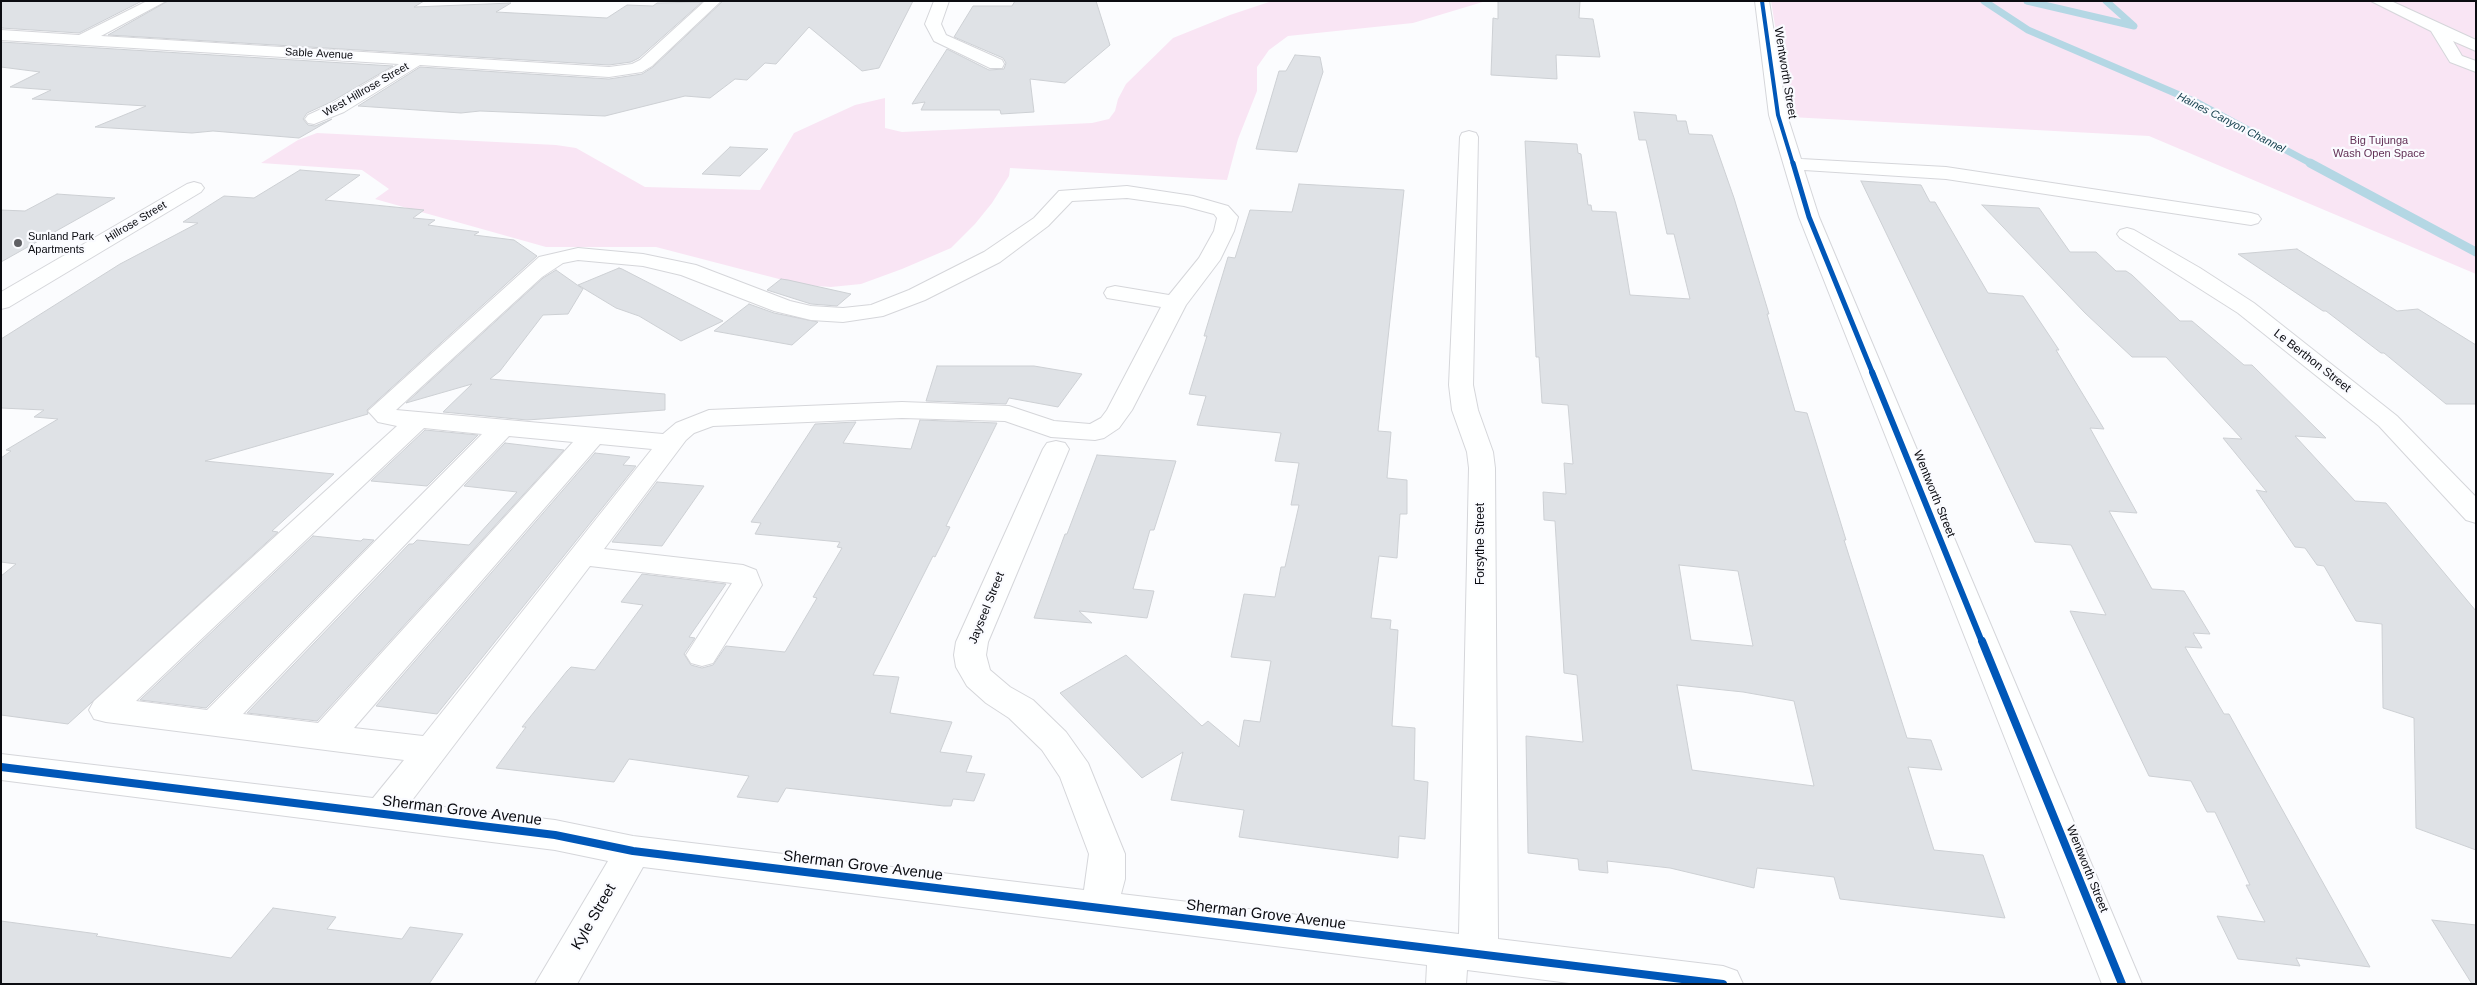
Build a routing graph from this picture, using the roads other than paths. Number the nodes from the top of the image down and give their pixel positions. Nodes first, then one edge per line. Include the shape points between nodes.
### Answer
1 (159, 1) edge
2 (714, 1) edge
3 (942, 1) edge
4 (1762, 1) edge
5 (2378, 1) edge
6 (2436, 27) junction
7 (1, 35) edge
8 (82, 39) junction
9 (2476, 46) edge
10 (417, 60) junction
11 (996, 64) dead end
12 (2476, 67) edge
13 (314, 118) dead end
14 (1469, 137) dead end
15 (1793, 164) junction
16 (194, 188) dead end
17 (2251, 218) dead end
18 (2127, 234) dead end
19 (1115, 293) dead end
20 (1, 302) edge
21 (1175, 303) junction
22 (419, 419) junction
23 (502, 428) junction
24 (593, 436) junction
25 (671, 443) junction
26 (1056, 449) dead end
27 (2476, 514) edge
28 (583, 556) junction
29 (702, 655) dead end
30 (214, 724) junction
31 (326, 738) junction
32 (430, 750) junction
33 (1, 767) edge
34 (381, 814) junction
35 (633, 851) junction
36 (1099, 906) junction
37 (1457, 963) edge
38 (555, 984) edge
39 (1724, 984) edge
40 (2122, 984) edge

1 - 8 street
2 - 10 street, Sable Avenue via 653,58 636,68 609,72
3 - 11 street via 933,24 940,38
4 - 15 street, Wentworth Street via 1778,115
5 - 6 street
6 - 9 street
6 - 12 street via 2456,60
7 - 8 street, Sable Avenue
8 - 10 street, Sable Avenue
10 - 13 street, West Hillrose Street via 338,108
14 - 37 street, Forsythe Street via 1461,385 1482,468
15 - 17 street via 1946,173
15 - 40 street, Wentworth Street via 1809,217
16 - 20 street, Hillrose Street
18 - 27 street, Le Berthon Street via 2246,308 2388,421
19 - 21 street
21 - 22 street via 1209,260 1228,217 1221,210 1186,200 1127,192 1066,195 1041,222 992,257 916,295 875,311 843,315 811,313 782,306 688,270 643,260 578,254 556,258 540,267 381,411 387,417
21 - 25 street via 1119,410 1110,423 1095,432 1051,429 1008,414 902,410 709,418 685,428
22 - 23 street
22 - 30 street via 106,710
23 - 24 street
23 - 30 street
24 - 25 street
24 - 31 street
25 - 28 street
26 - 36 street, Jayseel Street via 972,642 970,655 978,678 1021,709 1054,741 1076,773 1107,854 1106,879
28 - 29 street via 743,574 747,585
28 - 32 street
30 - 31 street
31 - 32 street
32 - 34 street
33 - 34 street, Sherman Grove Avenue
34 - 35 street, Sherman Grove Avenue via 555,835
35 - 36 street, Sherman Grove Avenue
35 - 38 street, Kyle Street
36 - 37 street, Sherman Grove Avenue
37 - 39 street, Sherman Grove Avenue

